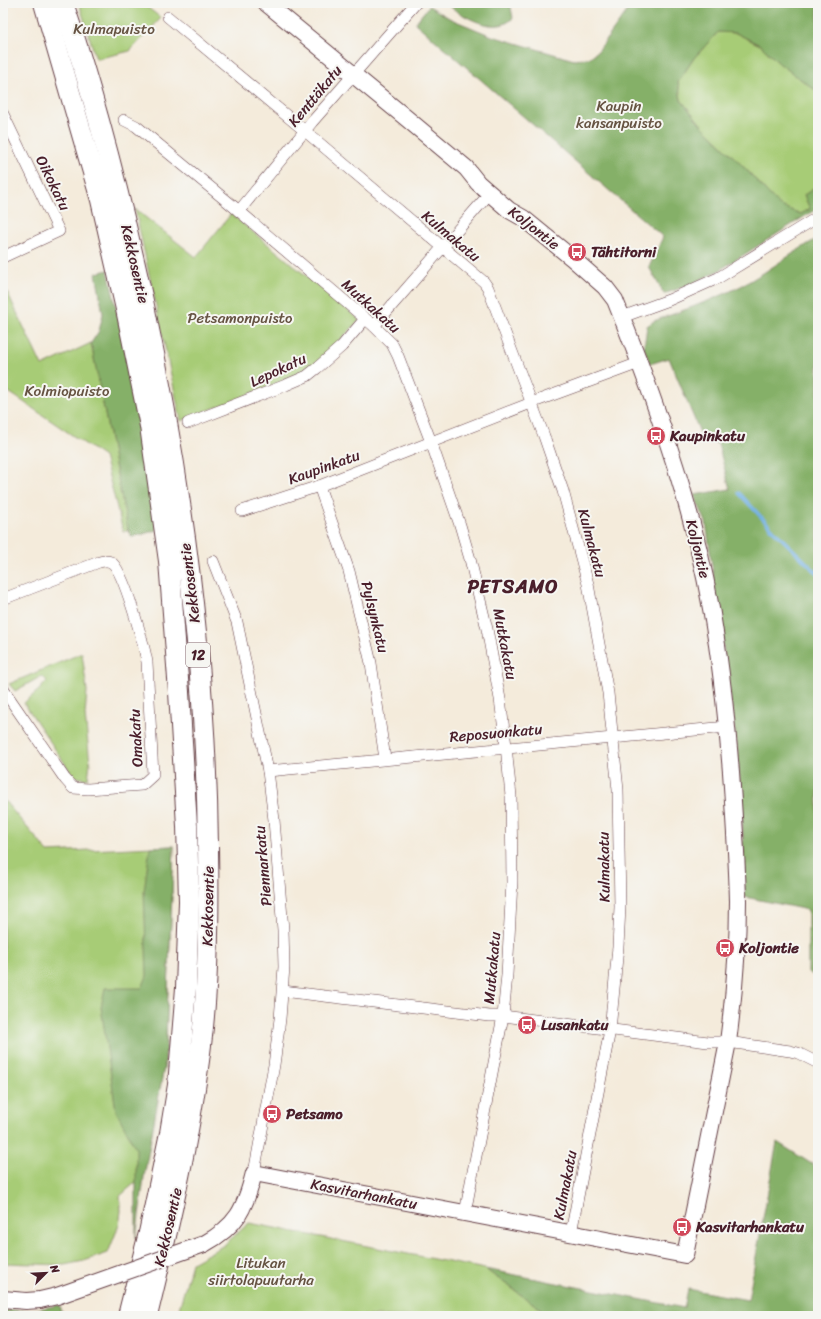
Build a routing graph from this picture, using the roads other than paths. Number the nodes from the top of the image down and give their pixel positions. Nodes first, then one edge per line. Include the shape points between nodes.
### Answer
1 (44, 3) edge
2 (62, 3) edge
3 (266, 3) edge
4 (416, 3) edge
5 (168, 17) dead end
6 (353, 74) junction
7 (3, 114) edge
8 (124, 120) dead end
9 (305, 131) junction
10 (490, 193) junction
11 (239, 211) junction
12 (818, 217) edge
13 (441, 248) junction
14 (3, 257) edge
15 (622, 317) junction
16 (369, 322) junction
17 (639, 363) junction
18 (531, 403) junction
19 (188, 423) dead end
20 (431, 442) junction
21 (318, 486) junction
22 (242, 511) dead end
23 (213, 561) dead end
24 (3, 599) edge
25 (3, 689) edge
26 (727, 727) junction
27 (612, 738) junction
28 (506, 747) junction
29 (385, 759) junction
30 (268, 771) junction
31 (282, 991) junction
32 (503, 1016) junction
33 (610, 1030) junction
34 (728, 1042) junction
35 (818, 1063) edge
36 (254, 1173) junction
37 (465, 1214) junction
38 (571, 1233) junction
39 (682, 1259) joint
40 (3, 1299) edge
41 (128, 1316) edge
42 (147, 1316) edge

1 - 41 highway, Kekkosentie / 12 via 101,200 149,418 169,561 179,692 189,901 178,1085 150,1233
2 - 42 highway, Kekkosentie / 12 via 98,116 126,223 155,356 182,511 207,764 209,872 203,1026 192,1107 175,1197
3 - 6 street, Koljontie
4 - 6 street, Kenttäkatu
5 - 9 street, Kulmakatu
6 - 9 street, Kenttäkatu
6 - 10 street, Koljontie via 466,168
7 - 14 street, Oikokatu via 59,231
8 - 11 street, Mutkakatu via 136,126
9 - 11 street, Kenttäkatu
9 - 13 street, Kulmakatu
10 - 13 street, Lepokatu
10 - 15 street, Koljontie via 605,287
11 - 16 street, Mutkakatu
12 - 15 street via 718,278
13 - 16 street, Lepokatu
13 - 18 street, Kulmakatu via 488,288
15 - 17 street, Koljontie
16 - 19 street, Lepokatu via 307,376
16 - 20 street, Mutkakatu via 392,344
17 - 18 street, Kaupinkatu
17 - 26 street, Koljontie via 680,482 701,557 718,647
18 - 20 street, Kaupinkatu
18 - 27 street, Kulmakatu via 563,492 588,584 608,693
20 - 21 street, Kaupinkatu
20 - 28 street, Mutkakatu via 458,518 488,629
21 - 22 street, Kaupinkatu
21 - 29 street, Pylsynkatu via 349,571 369,655
23 - 30 street, Piennarkatu via 237,622
24 - 25 street, Omakatu via 99,562 112,562 121,576 145,650 153,775 142,785 73,788
26 - 27 street, Reposuonkatu
26 - 34 street, Koljontie via 738,900
27 - 28 street, Reposuonkatu
27 - 33 street, Kulmakatu via 618,790 620,907
28 - 29 street, Reposuonkatu
28 - 32 street, Mutkakatu via 511,796 512,882
29 - 30 street, Reposuonkatu
30 - 31 street, Piennarkatu via 283,930
31 - 32 street
31 - 36 street, Piennarkatu via 274,1065
32 - 33 street
32 - 37 street, Mutkakatu
33 - 34 street via 708,1042
33 - 38 street, Kulmakatu
34 - 35 street via 794,1052
34 - 39 street, Koljontie
36 - 37 street, Kasvitarhankatu
36 - 40 street, bridge via 243,1210 224,1231 204,1244 57,1296 26,1301
37 - 38 street, Kasvitarhankatu
38 - 39 street, Kasvitarhankatu

